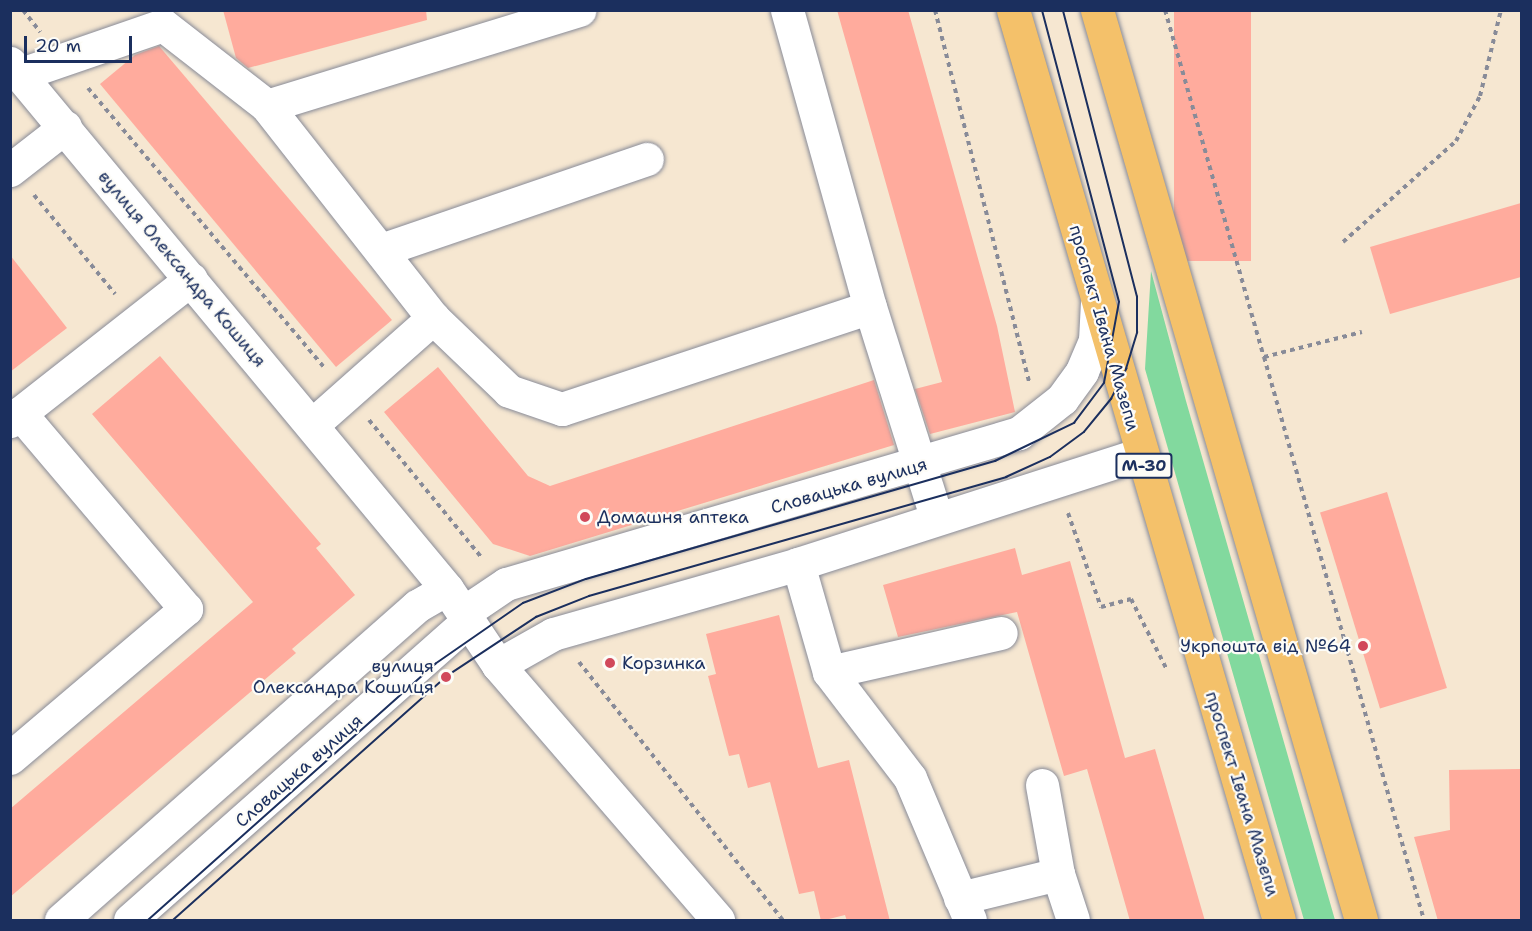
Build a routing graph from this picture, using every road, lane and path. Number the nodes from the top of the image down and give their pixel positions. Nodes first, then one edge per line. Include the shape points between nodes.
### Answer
1 (23, 10) edge
2 (580, 10) edge
3 (787, 10) edge
4 (935, 10) edge
5 (1013, 10) edge
6 (1097, 10) edge
7 (1165, 10) edge
8 (1501, 10) edge
9 (63, 59) junction
10 (16, 68) edge
11 (267, 106) junction
12 (64, 127) junction
13 (647, 159) dead end
14 (11, 169) edge
15 (1343, 242) dead end
16 (381, 250) junction
17 (191, 279) junction
18 (1097, 305) junction
19 (870, 307) junction
20 (433, 318) junction
21 (137, 321) junction
22 (1362, 332) dead end
23 (1264, 357) junction
24 (347, 394) junction
25 (15, 417) edge
26 (1038, 418) junction
27 (312, 425) junction
28 (1140, 454) junction
29 (920, 465) junction
30 (1056, 480) junction
31 (936, 516) junction
32 (798, 564) junction
33 (506, 584) junction
34 (459, 608) junction
35 (1001, 633) dead end
36 (553, 634) junction
37 (498, 665) junction
38 (829, 672) junction
39 (1172, 678) dead end
40 (10, 758) edge
41 (1042, 785) dead end
42 (1058, 874) junction
43 (965, 909) edge
44 (61, 921) edge
45 (130, 921) edge
46 (718, 921) edge
47 (783, 921) edge
48 (1073, 921) edge
49 (1279, 921) edge
50 (1361, 921) edge
51 (1424, 921) edge

1 - 9 path
2 - 11 street
3 - 19 street
4 - 26 path
5 - 18 highway, проспект Івана Мазепи / М-30
6 - 50 highway
7 - 23 path
8 - 15 path via 1480,96 1456,141
9 - 10 street
9 - 11 street via 163,25
9 - 24 path
10 - 12 street, вулиця Олександра Кошиця
11 - 16 street
12 - 14 street
12 - 17 street, вулиця Олександра Кошиця
13 - 16 street
14 - 21 path
16 - 20 street
17 - 21 street
17 - 27 street, вулиця Олександра Кошиця
18 - 26 street, Словацька вулиця via 1095,340 1082,371
18 - 28 highway, проспект Івана Мазепи / М-30
19 - 20 street via 562,410 509,391
19 - 29 street
20 - 24 street
21 - 25 street
22 - 23 path
23 - 51 path
24 - 27 street
24 - 33 path
25 - 40 street via 186,609
26 - 29 street, Словацька вулиця via 995,444
27 - 34 street, вулиця Олександра Кошиця
28 - 30 street
28 - 49 highway, проспект Івана Мазепи / М-30
29 - 31 street
29 - 33 street, Словацька вулиця
30 - 31 street
30 - 39 path via 1101,607 1131,599
31 - 32 street
32 - 36 street
32 - 38 street
33 - 34 street, Словацька вулиця
34 - 37 street, вулиця Олександра Кошиця
34 - 44 street via 417,606
34 - 45 street, Словацька вулиця
35 - 38 street
36 - 37 street
36 - 47 path
37 - 46 street, вулиця Олександра Кошиця
38 - 43 street via 910,778
41 - 42 street
42 - 43 street
42 - 48 street

